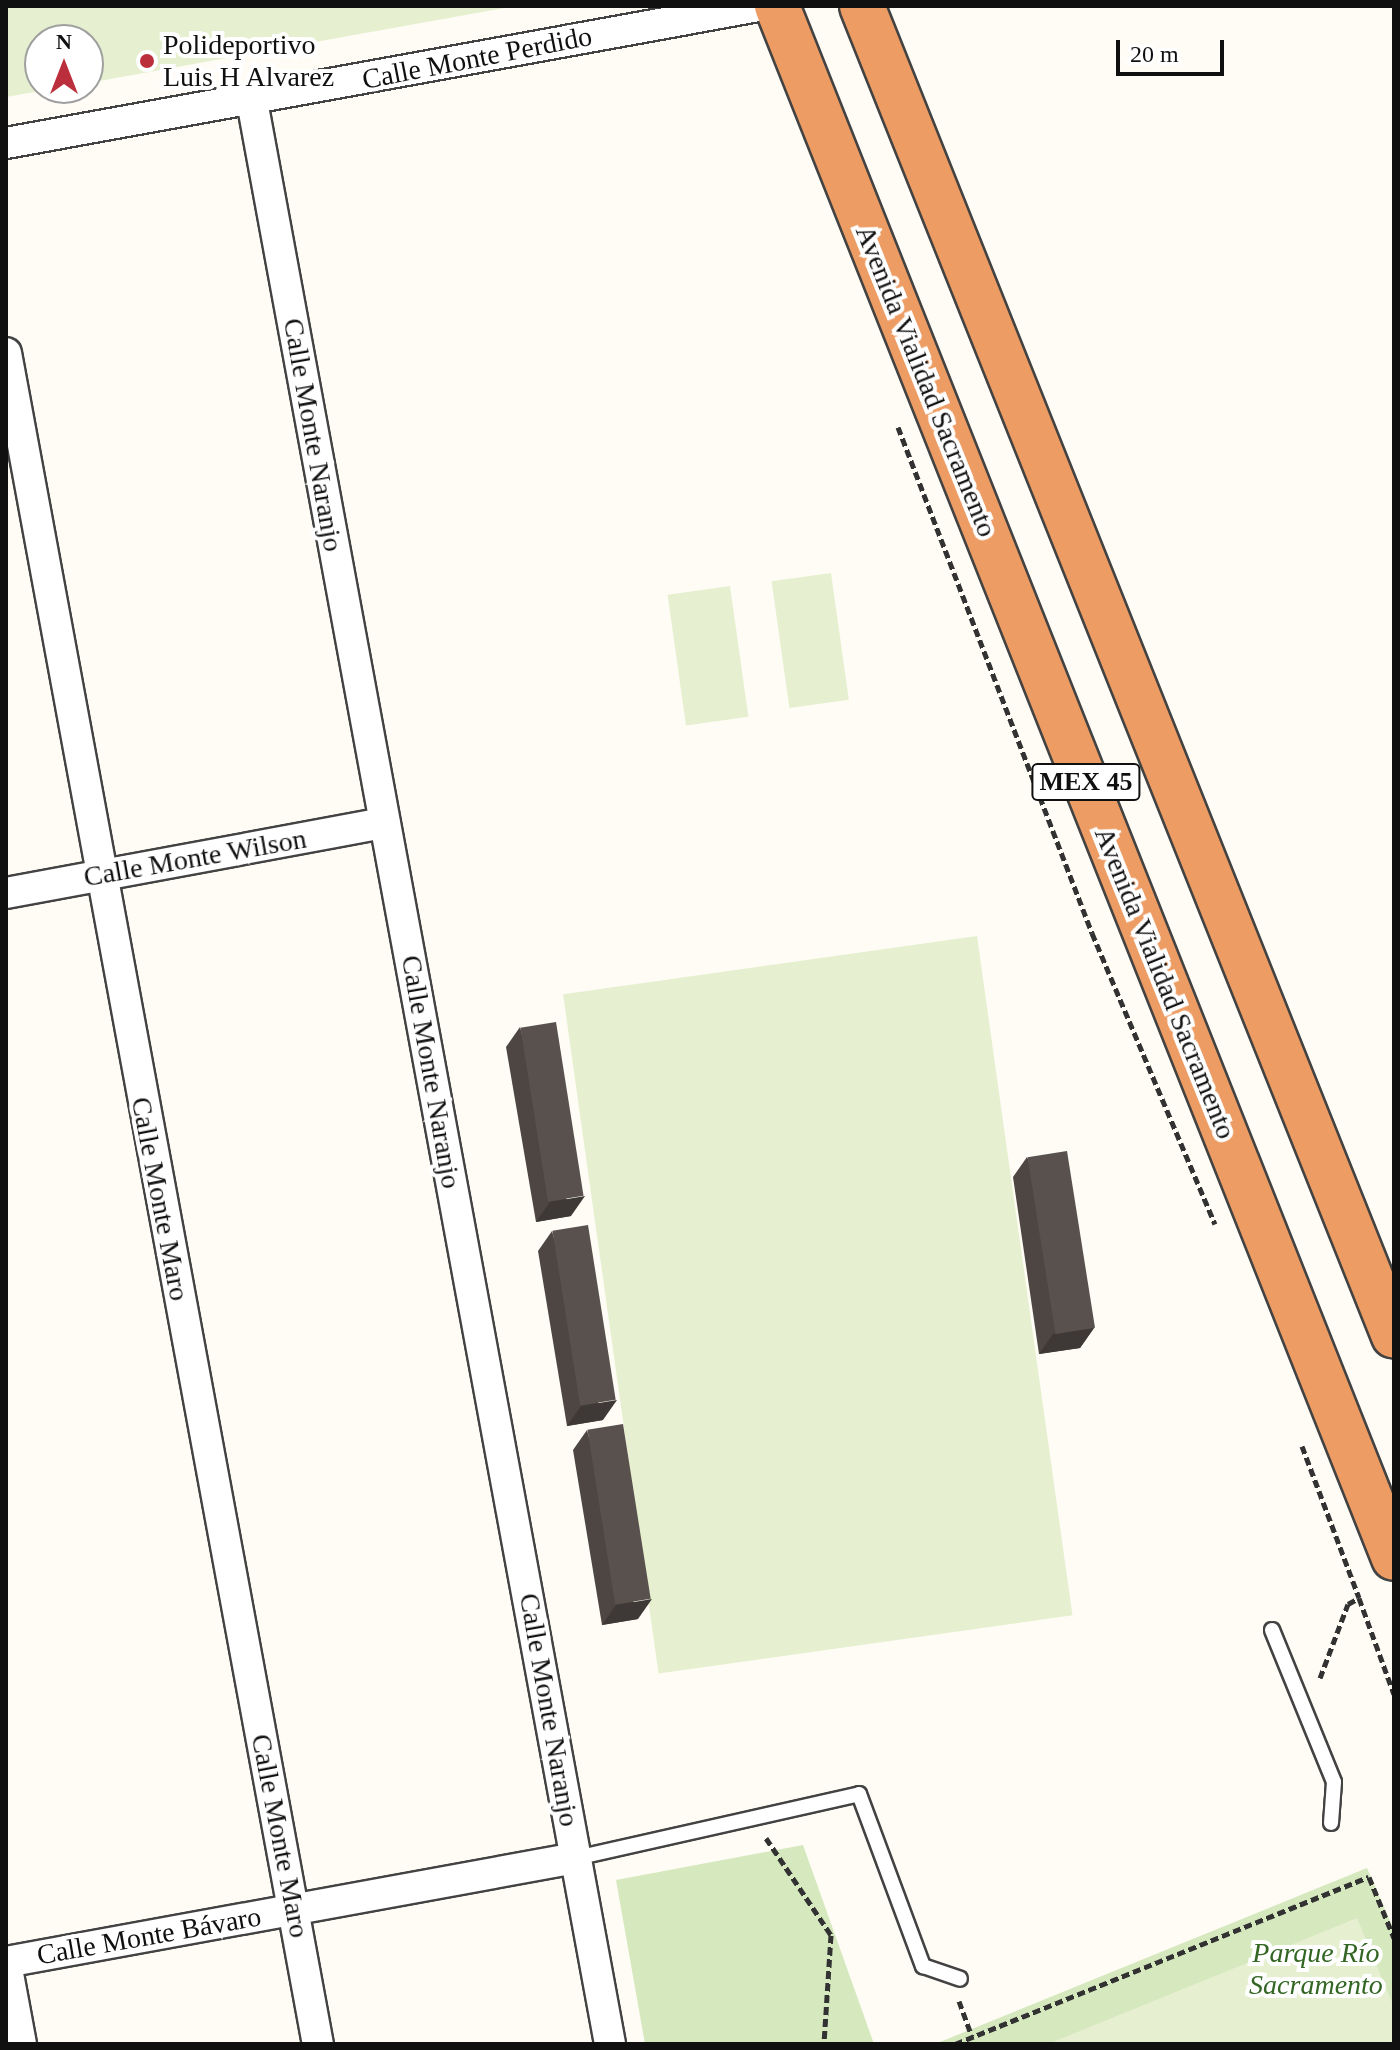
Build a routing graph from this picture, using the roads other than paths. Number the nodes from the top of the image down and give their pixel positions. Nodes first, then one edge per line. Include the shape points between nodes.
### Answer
1 (758, 6) edge
2 (777, 6) edge
3 (862, 6) edge
4 (252, 101) junction
5 (6, 143) edge
6 (6, 353) edge
7 (385, 823) junction
8 (99, 876) junction
9 (6, 893) edge
10 (1394, 1336) edge
11 (1394, 1558) edge
12 (1272, 1630) dead end
13 (1331, 1823) dead end
14 (576, 1858) junction
15 (293, 1910) junction
16 (6, 1962) edge
17 (960, 1979) road end
18 (21, 2044) edge
19 (318, 2044) edge
20 (610, 2044) edge

1 - 4 street, Calle Monte Perdido
2 - 11 highway, Avenida Vialidad Sacramento / MEX 45
3 - 10 highway, MEX 45
4 - 5 street, Calle Monte Perdido
4 - 7 street, Calle Monte Naranjo
6 - 8 street, Calle Monte Maro
7 - 8 street, Calle Monte Wilson
7 - 14 street, Calle Monte Naranjo
8 - 9 street, Calle Monte Wilson
8 - 15 street, Calle Monte Maro
12 - 13 lane via 1334,1782
14 - 15 street, Calle Monte Bávaro
14 - 17 lane via 859,1794 923,1966
14 - 20 street, Calle Monte Naranjo
15 - 16 street, Calle Monte Bávaro
15 - 19 street, Calle Monte Maro
16 - 18 street

